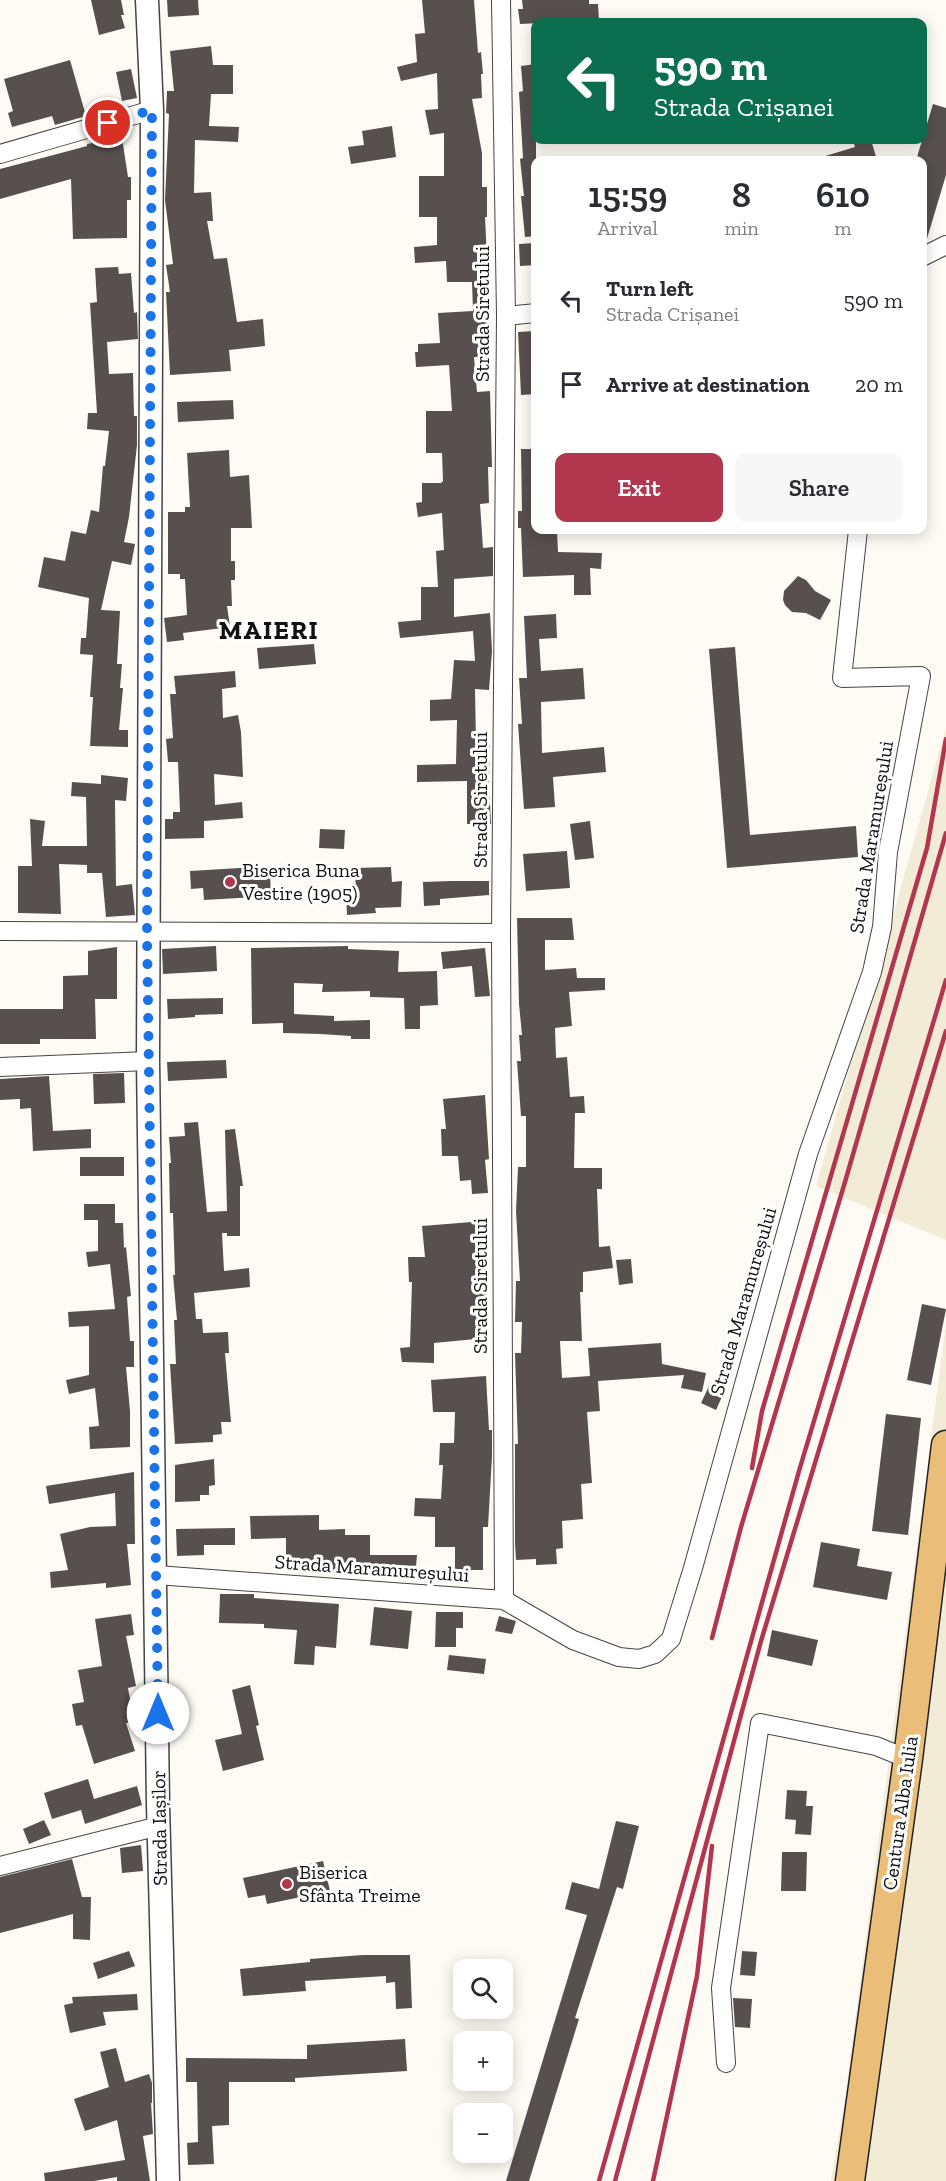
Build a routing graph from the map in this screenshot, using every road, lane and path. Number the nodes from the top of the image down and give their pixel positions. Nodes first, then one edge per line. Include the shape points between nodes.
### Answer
1 (147, 0) edge
2 (501, 0) edge
3 (152, 110) junction
4 (0, 154) edge
5 (946, 246) edge
6 (927, 255) edge
7 (531, 314) edge
8 (506, 316) junction
9 (858, 534) edge
10 (0, 931) edge
11 (147, 933) junction
12 (501, 933) junction
13 (148, 1061) junction
14 (0, 1067) edge
15 (946, 1445) edge
16 (156, 1575) junction
17 (504, 1600) junction
18 (908, 1759) junction
19 (159, 1826) junction
20 (0, 1866) edge
21 (726, 2063) dead end
22 (168, 2181) edge
23 (850, 2181) edge

1 - 3 street, Strada Iașilor
2 - 8 street, Strada Siretului
3 - 4 street
3 - 11 street, Strada Iașilor
5 - 6 street
7 - 8 street
8 - 12 street, Strada Siretului
9 - 17 street, Strada Maramureșului via 842,678 921,676 888,852 882,927 872,972 808,1154 671,1639 655,1654 639,1659 619,1657 573,1641
10 - 11 street
11 - 12 street
11 - 13 street, Strada Iașilor
12 - 17 street, Strada Siretului
13 - 14 street
13 - 16 street, Strada Iașilor
15 - 18 main road, Centura Alba Iulia
16 - 17 street, Strada Maramureșului
16 - 19 street, Strada Iașilor
18 - 21 street via 876,1746 760,1723 721,1988
18 - 23 main road, Centura Alba Iulia
19 - 20 street
19 - 22 street, Strada Iașilor

